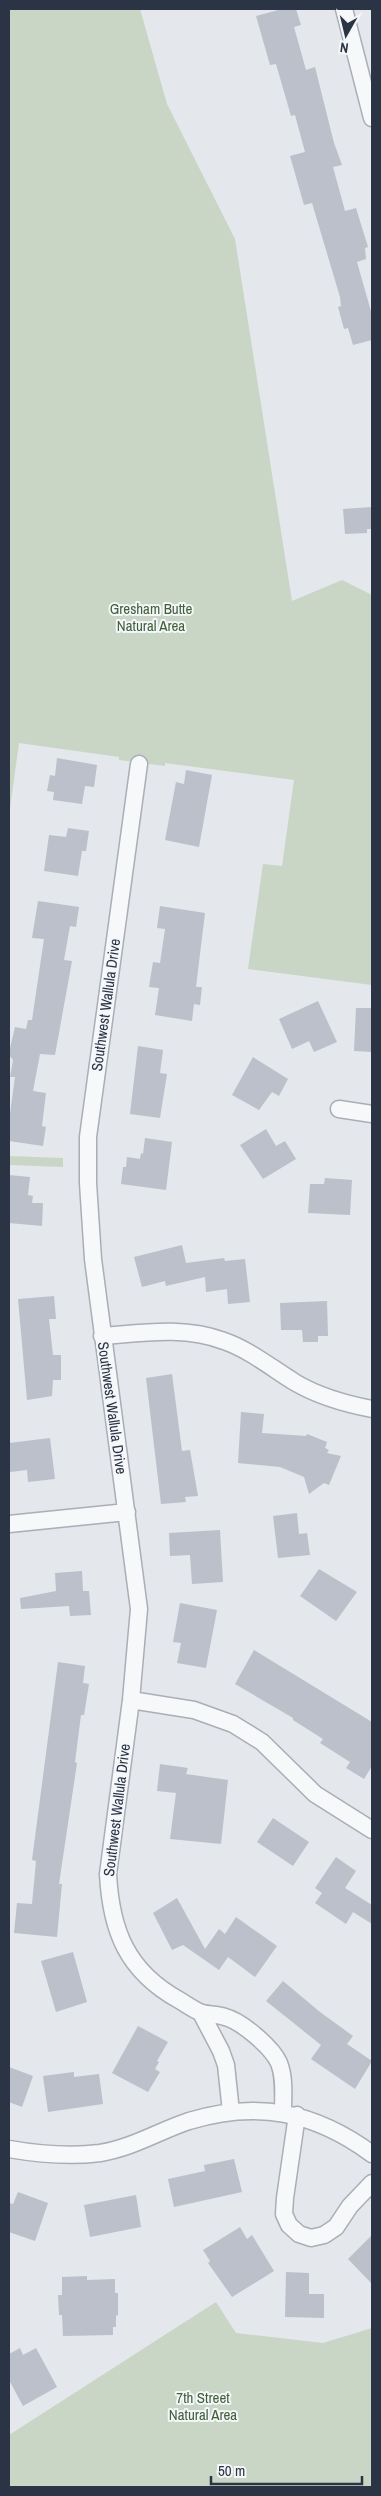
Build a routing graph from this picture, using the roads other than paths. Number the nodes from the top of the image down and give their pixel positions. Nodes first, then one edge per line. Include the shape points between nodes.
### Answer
1 (344, 9) edge
2 (372, 118) edge
3 (139, 764) dead end
4 (339, 1109) dead end
5 (372, 1114) edge
6 (102, 1336) junction
7 (372, 1409) edge
8 (127, 1512) junction
9 (9, 1524) edge
10 (131, 1700) junction
11 (372, 1830) edge
12 (201, 2012) junction
13 (232, 2112) junction
14 (290, 2114) junction
15 (9, 2149) edge
16 (372, 2154) edge
17 (372, 2182) edge

1 - 2 street
3 - 6 street, Southwest Wallula Drive via 88,1137 89,1207
4 - 5 street
6 - 7 street via 167,1331 195,1333 225,1341 316,1392
6 - 8 street, Southwest Wallula Drive
8 - 9 street
8 - 10 street, Southwest Wallula Drive via 139,1609
10 - 11 street via 194,1710 233,1724 262,1742 315,1794
10 - 12 street, Southwest Wallula Drive via 108,1874 111,1906 124,1947 133,1963 162,1991
12 - 13 street via 222,2051
12 - 14 street, Southwest Wallula Drive via 226,2017 264,2043 279,2062
13 - 14 street via 256,2110
13 - 15 street via 189,2121 127,2146 100,2152 69,2154
14 - 16 street via 334,2130
14 - 17 street, Southwest Wallula Drive via 284,2214 289,2225 299,2234 311,2238 336,2227

